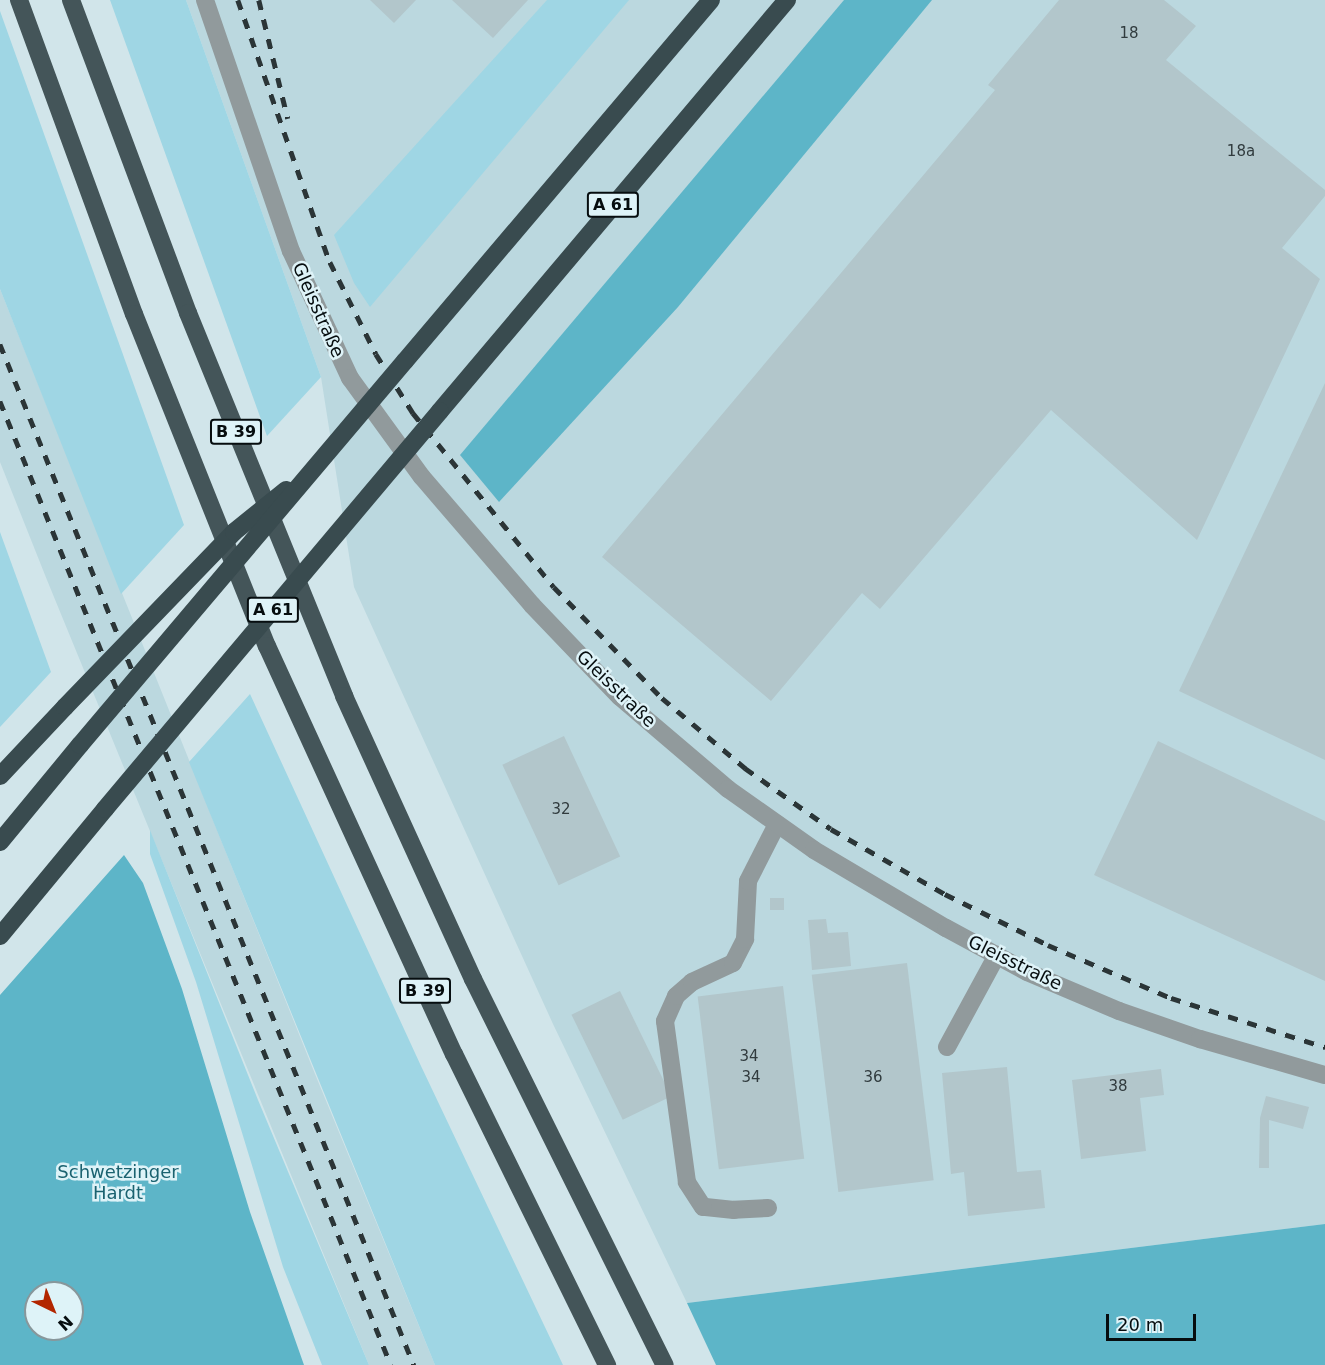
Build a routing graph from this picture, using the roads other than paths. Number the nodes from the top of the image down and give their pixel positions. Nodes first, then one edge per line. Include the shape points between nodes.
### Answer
1 (20, 0) edge
2 (71, 0) edge
3 (205, 0) edge
4 (711, 0) edge
5 (786, 0) edge
6 (320, 463) junction
7 (0, 776) edge
8 (777, 824) junction
9 (0, 842) edge
10 (0, 936) edge
11 (996, 956) junction
12 (947, 1047) dead end
13 (1325, 1075) edge
14 (768, 1208) dead end
15 (590, 1332) junction
16 (591, 1365) edge
17 (607, 1365) edge
18 (665, 1365) edge

1 - 15 highway, B 39 via 134,314 267,646 454,1054
2 - 18 highway, B 39 via 188,313 345,696 472,978
3 - 8 street, Gleisstraße via 291,251 332,344 356,387 532,605 620,697 728,789
4 - 6 highway, bridge
5 - 10 highway, A 61, bridge
6 - 7 highway, bridge via 234,532
6 - 9 highway, bridge
8 - 11 street, Gleisstraße via 814,850
8 - 14 street via 748,881 746,939 733,963 692,982 676,996 665,1021 687,1182 703,1207
11 - 12 street
11 - 13 street, Gleisstraße via 1119,1011
15 - 16 highway
15 - 17 highway, B 39

